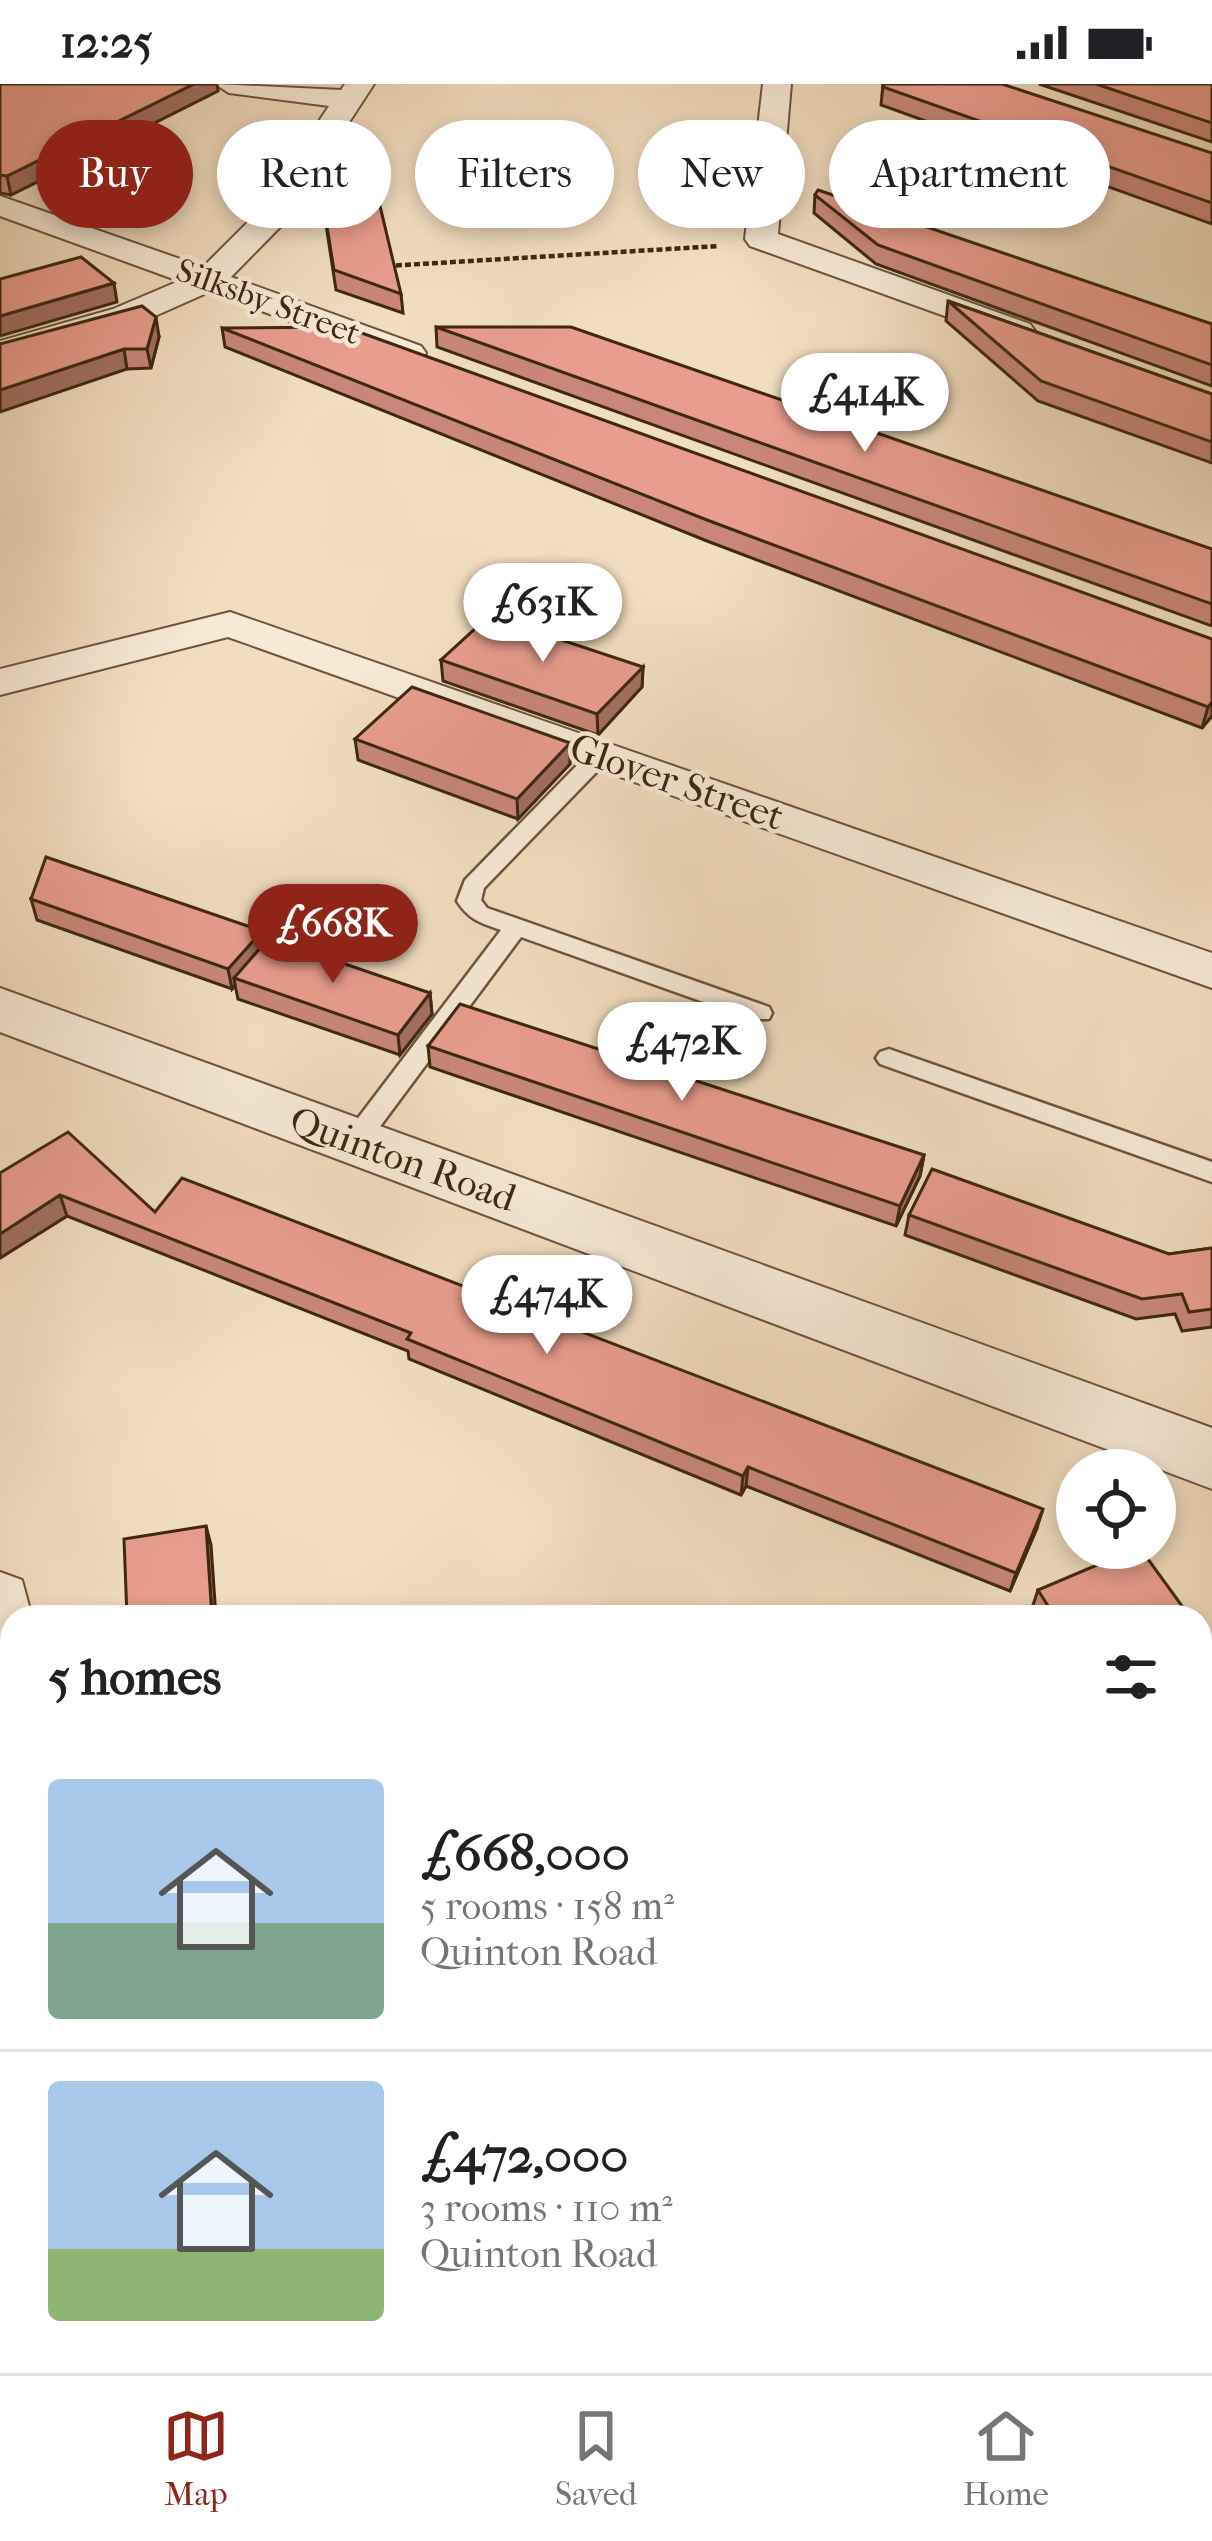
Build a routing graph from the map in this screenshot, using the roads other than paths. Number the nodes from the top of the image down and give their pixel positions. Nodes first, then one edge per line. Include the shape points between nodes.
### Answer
1 (230, 84) edge
2 (777, 84) edge
3 (354, 92) edge
4 (0, 205) edge
5 (206, 279) junction
6 (1054, 344) edge
7 (0, 352) edge
8 (454, 369) edge
9 (0, 682) edge
10 (599, 754) junction
11 (517, 926) junction
12 (1212, 970) edge
13 (0, 1009) edge
14 (760, 1012) dead end
15 (890, 1058) dead end
16 (355, 1142) junction
17 (1212, 1172) edge
18 (1212, 1459) edge

1 - 3 street
2 - 6 street via 761,239
3 - 5 street via 248,245
4 - 5 street, Silksby Street
5 - 7 street
5 - 8 street, Silksby Street
9 - 10 street, Glover Street via 230,624
10 - 11 lane via 472,885 469,901 479,914
10 - 12 street, Glover Street
11 - 14 lane
11 - 16 lane
13 - 16 street, Quinton Road
15 - 17 lane
16 - 18 street, Quinton Road

